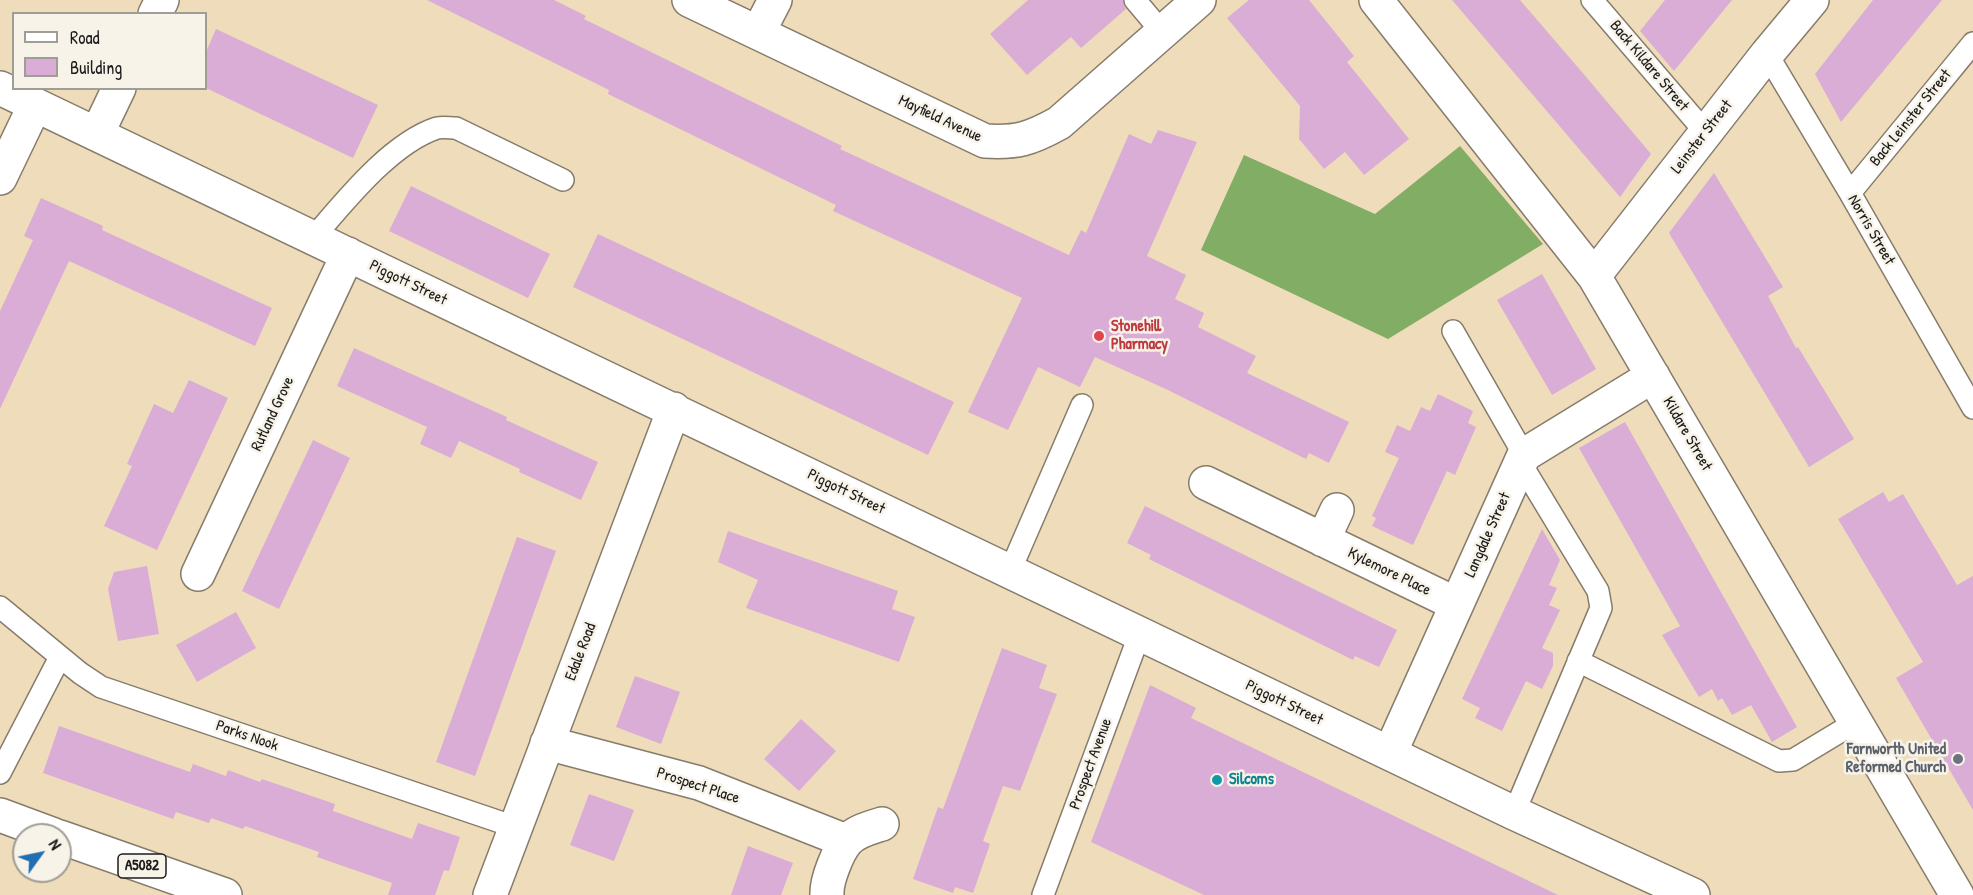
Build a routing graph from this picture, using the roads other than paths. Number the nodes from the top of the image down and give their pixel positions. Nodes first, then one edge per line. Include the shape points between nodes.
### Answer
1 (689, 0) edge
2 (775, 0) edge
3 (1136, 0) edge
4 (1198, 0) edge
5 (1376, 0) edge
6 (1592, 0) edge
7 (1812, 0) edge
8 (1162, 32) junction
9 (758, 33) junction
10 (1973, 43) edge
11 (1767, 54) junction
12 (0, 88) edge
13 (118, 90) edge
14 (35, 105) junction
15 (1706, 133) junction
16 (97, 134) junction
17 (0, 178) edge
18 (563, 180) dead end
19 (1850, 193) junction
20 (314, 237) junction
21 (348, 254) junction
22 (1594, 276) junction
23 (1453, 331) dead end
24 (1653, 376) junction
25 (1082, 405) dead end
26 (1973, 408) edge
27 (674, 410) junction
28 (1522, 459) junction
29 (1206, 483) dead end
30 (1336, 510) dead end
31 (1323, 540) junction
32 (1010, 571) junction
33 (198, 574) dead end
34 (1456, 604) junction
35 (0, 607) edge
36 (1140, 633) junction
37 (60, 657) junction
38 (1578, 661) junction
39 (1856, 722) junction
40 (547, 743) junction
41 (1390, 753) junction
42 (0, 773) edge
43 (1514, 813) junction
44 (0, 814) edge
45 (23, 823) edge
46 (882, 824) dead end
47 (515, 827) junction
48 (72, 841) edge
49 (846, 841) junction
50 (225, 895) edge
51 (490, 895) edge
52 (827, 895) edge
53 (1043, 895) edge
54 (1693, 895) edge
55 (1957, 895) edge

1 - 9 street, Mayfield Avenue
2 - 9 street
3 - 8 lane
4 - 8 street, Mayfield Avenue
5 - 22 street, Kildare Street
6 - 15 lane, Back Kildare Street
7 - 11 street, Leinster Street
8 - 9 street, Mayfield Avenue via 1059,123 1037,136 1011,142 985,141
10 - 19 lane, Back Leinster Street
11 - 15 street, Leinster Street
11 - 19 lane, Norris Street
12 - 14 street, Piggott Street
13 - 16 street
14 - 16 street, Piggott Street
14 - 17 street
15 - 22 street, Leinster Street
16 - 20 street, Piggott Street
18 - 20 lane via 456,128 440,128 413,139 374,171
19 - 26 lane, Norris Street
20 - 21 street, Piggott Street
21 - 27 street, Piggott Street
21 - 33 street, Rutland Grove
22 - 24 street, Kildare Street
23 - 28 lane
24 - 28 street
24 - 39 street, Kildare Street
25 - 32 lane
27 - 32 street, Piggott Street
27 - 40 street, Edale Road
28 - 34 street, Langdale Street
28 - 38 lane via 1598,591 1601,608
29 - 31 street, Kylemore Place
30 - 31 street
31 - 34 street, Kylemore Place
32 - 36 street, Piggott Street
34 - 41 street, Langdale Street
35 - 37 lane, Parks Nook
36 - 41 street, Piggott Street
36 - 53 lane, Prospect Avenue
37 - 42 lane
37 - 47 lane, Parks Nook via 101,687
38 - 39 lane via 1779,761 1792,760
38 - 43 lane
39 - 55 street, Kildare Street
40 - 47 street, Edale Road
40 - 49 street, Prospect Place via 699,783
41 - 43 street, Piggott Street
43 - 54 street, Piggott Street
44 - 45 street
46 - 49 street
47 - 51 street, Edale Road
48 - 50 street, A5082
49 - 52 street via 831,871

